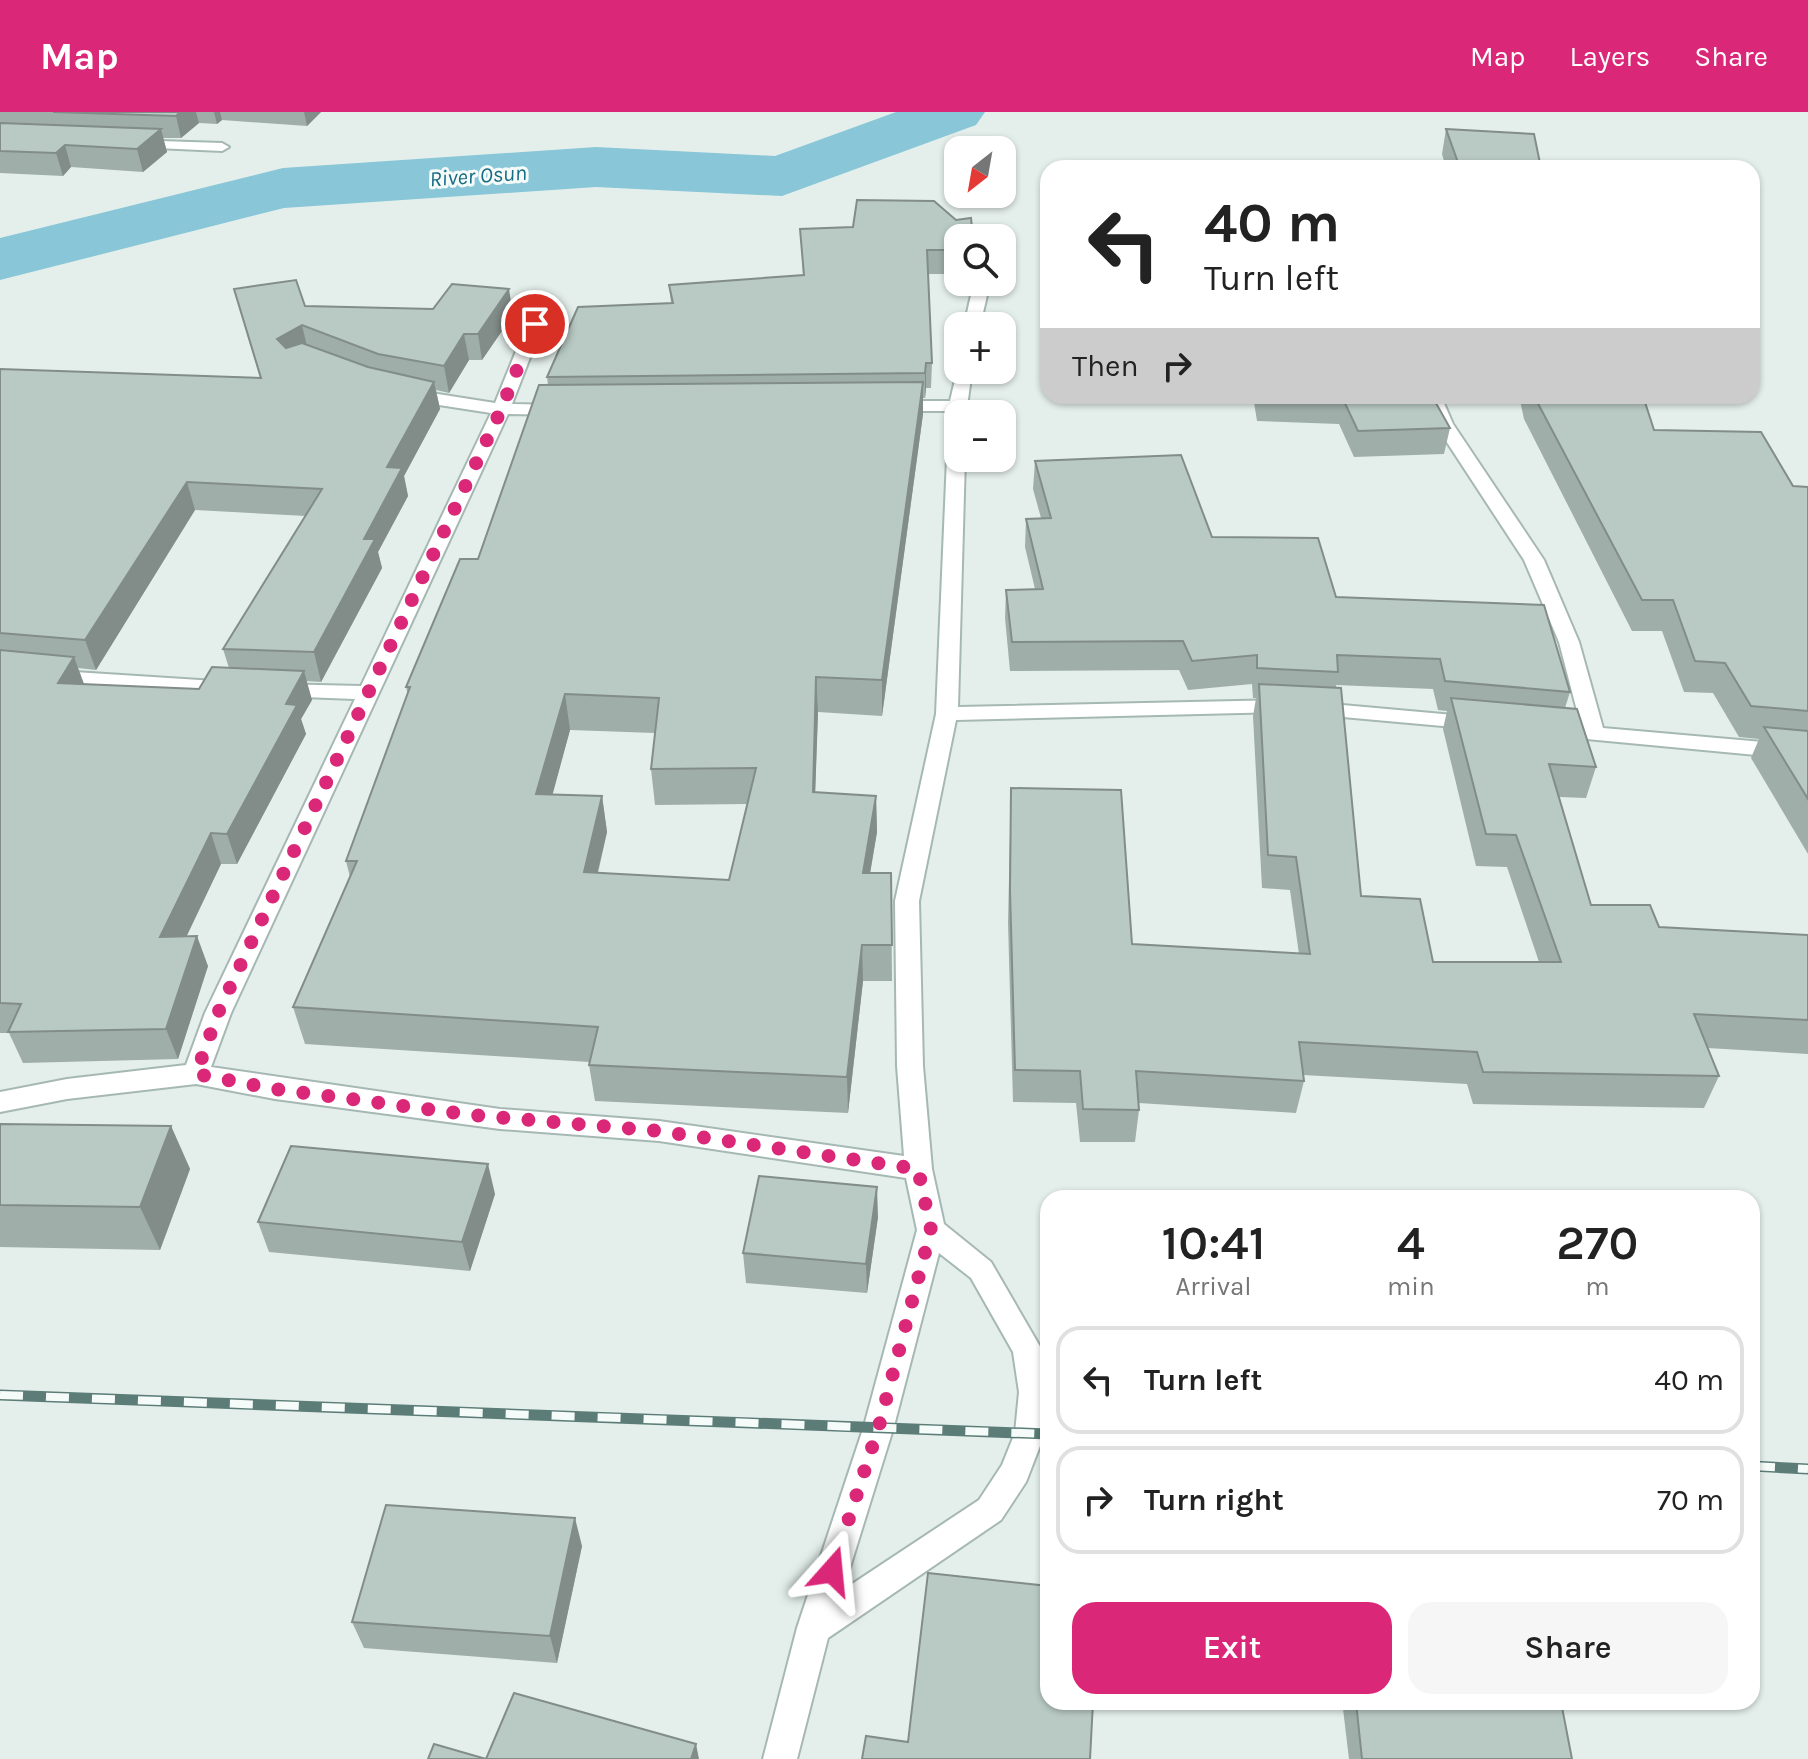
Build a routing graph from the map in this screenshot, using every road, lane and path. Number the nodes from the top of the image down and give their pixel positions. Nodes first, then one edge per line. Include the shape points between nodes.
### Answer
1 (111, 142) edge
2 (222, 147) dead end
3 (535, 324) dead end
4 (392, 391) edge
5 (1436, 404) edge
6 (944, 406) edge
7 (879, 407) edge
8 (580, 409) edge
9 (501, 410) junction
10 (956, 472) edge
11 (0, 669) edge
12 (369, 693) junction
13 (947, 714) junction
14 (1502, 725) edge
15 (1533, 728) edge
16 (1594, 734) junction
17 (1808, 753) edge
18 (196, 1074) junction
19 (0, 1102) edge
20 (918, 1169) junction
21 (931, 1230) junction
22 (814, 1628) junction
23 (780, 1759) edge

1 - 2 street
3 - 9 street
4 - 9 street
5 - 16 street via 1534,560 1569,642
6 - 7 street
8 - 9 street
9 - 12 street
10 - 13 street
11 - 12 street via 159,685
12 - 18 street via 218,1013
13 - 14 street via 1287,706
13 - 20 street via 907,901
15 - 16 street
16 - 17 street
18 - 19 street
18 - 20 street via 500,1119 659,1131
20 - 21 street
21 - 22 street via 879,1426
21 - 22 street via 981,1270 1027,1350 1034,1392 1030,1433 1015,1472 990,1510
22 - 23 street

